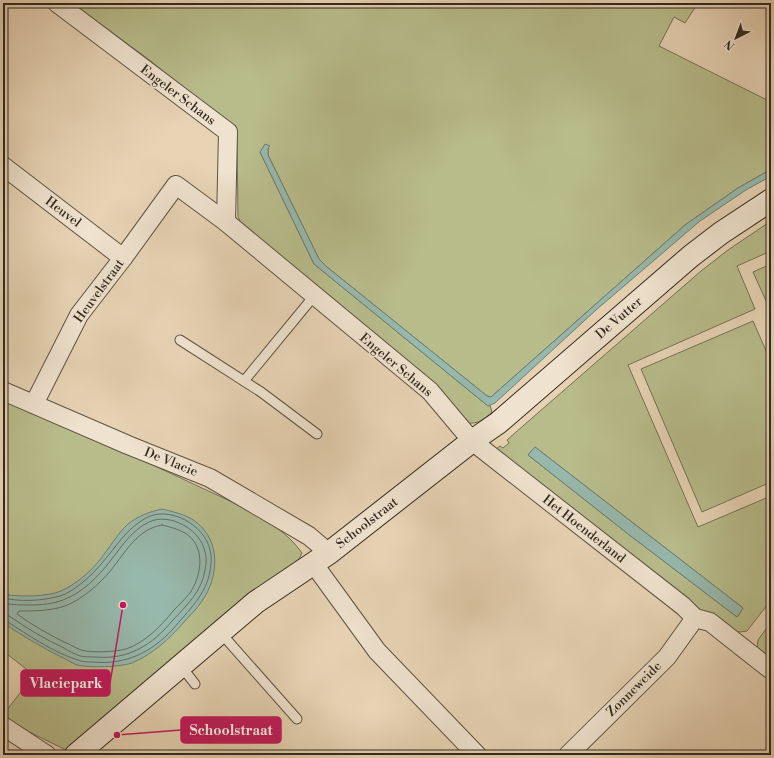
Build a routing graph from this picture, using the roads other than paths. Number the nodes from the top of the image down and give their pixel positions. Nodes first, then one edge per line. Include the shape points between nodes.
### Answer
1 (57, 3) edge
2 (3, 166) edge
3 (176, 186) joint
4 (771, 200) edge
5 (226, 222) junction
6 (123, 258) junction
7 (314, 296) junction
8 (180, 340) dead end
9 (244, 381) junction
10 (3, 391) edge
11 (34, 404) junction
12 (317, 434) dead end
13 (472, 441) junction
14 (321, 558) junction
15 (695, 618) junction
16 (220, 632) junction
17 (180, 666) junction
18 (771, 670) edge
19 (195, 684) dead end
20 (297, 719) dead end
21 (3, 726) edge
22 (47, 755) edge
23 (76, 755) edge
24 (478, 755) edge
25 (568, 755) edge

1 - 5 street, Engeler Schans via 228,132
2 - 6 street, Heuvel
3 - 5 street, Engeler Schans
3 - 6 street, Heuvelstraat
4 - 13 street, De Vutter via 691,256 498,424
5 - 7 street, Engeler Schans
6 - 11 street, Heuvelstraat via 79,315
7 - 9 lane
7 - 13 street, Engeler Schans via 430,391
8 - 9 lane
9 - 12 lane
10 - 11 street, De Vlacie
11 - 14 street, De Vlacie via 210,478 309,536
13 - 14 street, Schoolstraat
13 - 15 street, Het Hoenderland
14 - 16 street, Schoolstraat via 256,602
14 - 24 street, De Vlacie via 377,651
15 - 18 street via 710,622
15 - 25 street, Zonneweide via 667,657
16 - 17 street, Schoolstraat
16 - 20 lane
17 - 19 lane
17 - 23 street, Schoolstraat
21 - 22 street

